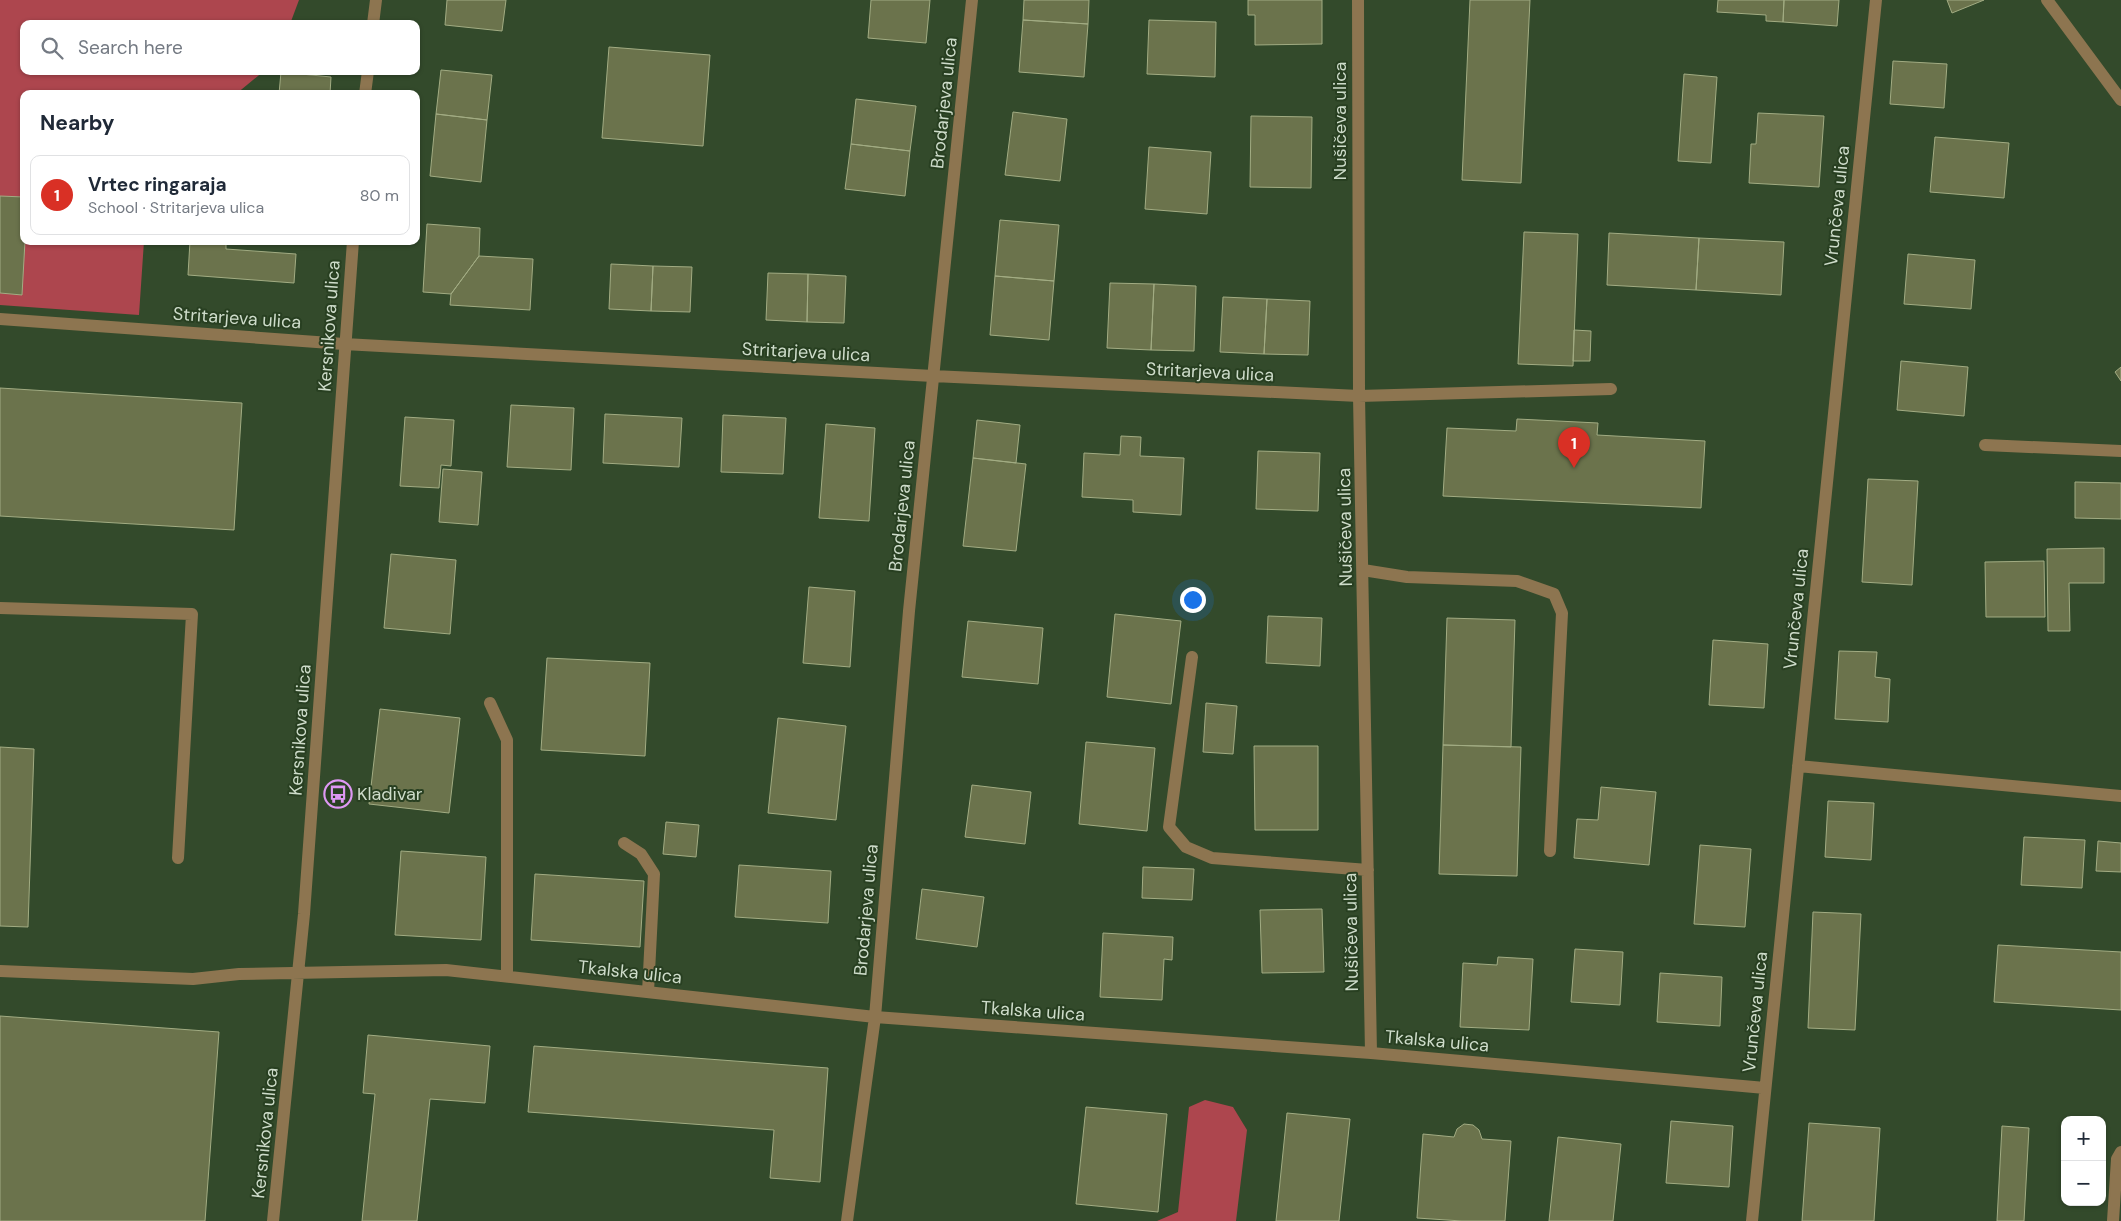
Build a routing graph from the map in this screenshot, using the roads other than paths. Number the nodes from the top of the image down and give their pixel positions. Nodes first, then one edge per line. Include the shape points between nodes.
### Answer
1 (376, 0) edge
2 (972, 0) edge
3 (1358, 0) edge
4 (1876, 0) edge
5 (2047, 0) edge
6 (374, 20) edge
7 (367, 75) edge
8 (366, 90) edge
9 (2121, 100) edge
10 (353, 245) edge
11 (0, 319) edge
12 (344, 344) junction
13 (932, 376) junction
14 (1611, 389) dead end
15 (1359, 396) junction
16 (1985, 445) dead end
17 (2121, 451) edge
18 (1363, 570) junction
19 (0, 608) edge
20 (1192, 657) dead end
21 (490, 702) dead end
22 (1798, 766) junction
23 (2121, 796) edge
24 (624, 843) dead end
25 (1550, 851) dead end
26 (178, 858) dead end
27 (1368, 870) junction
28 (0, 971) edge
29 (298, 974) junction
30 (507, 976) junction
31 (648, 992) junction
32 (875, 1017) junction
33 (1371, 1053) junction
34 (1765, 1088) junction
35 (2121, 1152) edge
36 (274, 1221) edge
37 (847, 1221) edge
38 (1752, 1221) edge
39 (2113, 1221) edge

1 - 6 street
2 - 13 street, Brodarjeva ulica
3 - 15 street, Nušičeva ulica
4 - 22 street, Vrunčeva ulica
5 - 9 street
7 - 8 street
10 - 12 street, Kersnikova ulica
11 - 12 street, Stritarjeva ulica
12 - 13 street, Stritarjeva ulica
12 - 29 street, Kersnikova ulica
13 - 15 street, Stritarjeva ulica
13 - 32 street, Brodarjeva ulica
14 - 15 street, Stritarjeva ulica
15 - 18 street, Nušičeva ulica
16 - 17 street
18 - 25 street via 1407,576 1517,581 1554,594 1562,613
18 - 27 street, Nušičeva ulica
19 - 26 street via 192,614
20 - 27 street via 1169,827 1186,847 1212,858
21 - 30 street via 507,740
22 - 23 street
22 - 34 street, Vrunčeva ulica
24 - 31 street via 642,854 654,874
27 - 33 street, Nušičeva ulica
28 - 29 street, Tkalska ulica via 193,978
29 - 30 street, Tkalska ulica via 446,970
29 - 36 street, Kersnikova ulica
30 - 31 street, Tkalska ulica
31 - 32 street, Tkalska ulica
32 - 33 street, Tkalska ulica
32 - 37 street, Brodarjeva ulica
33 - 34 street, Tkalska ulica
34 - 38 street, Vrunčeva ulica
35 - 39 street via 2117,1159

